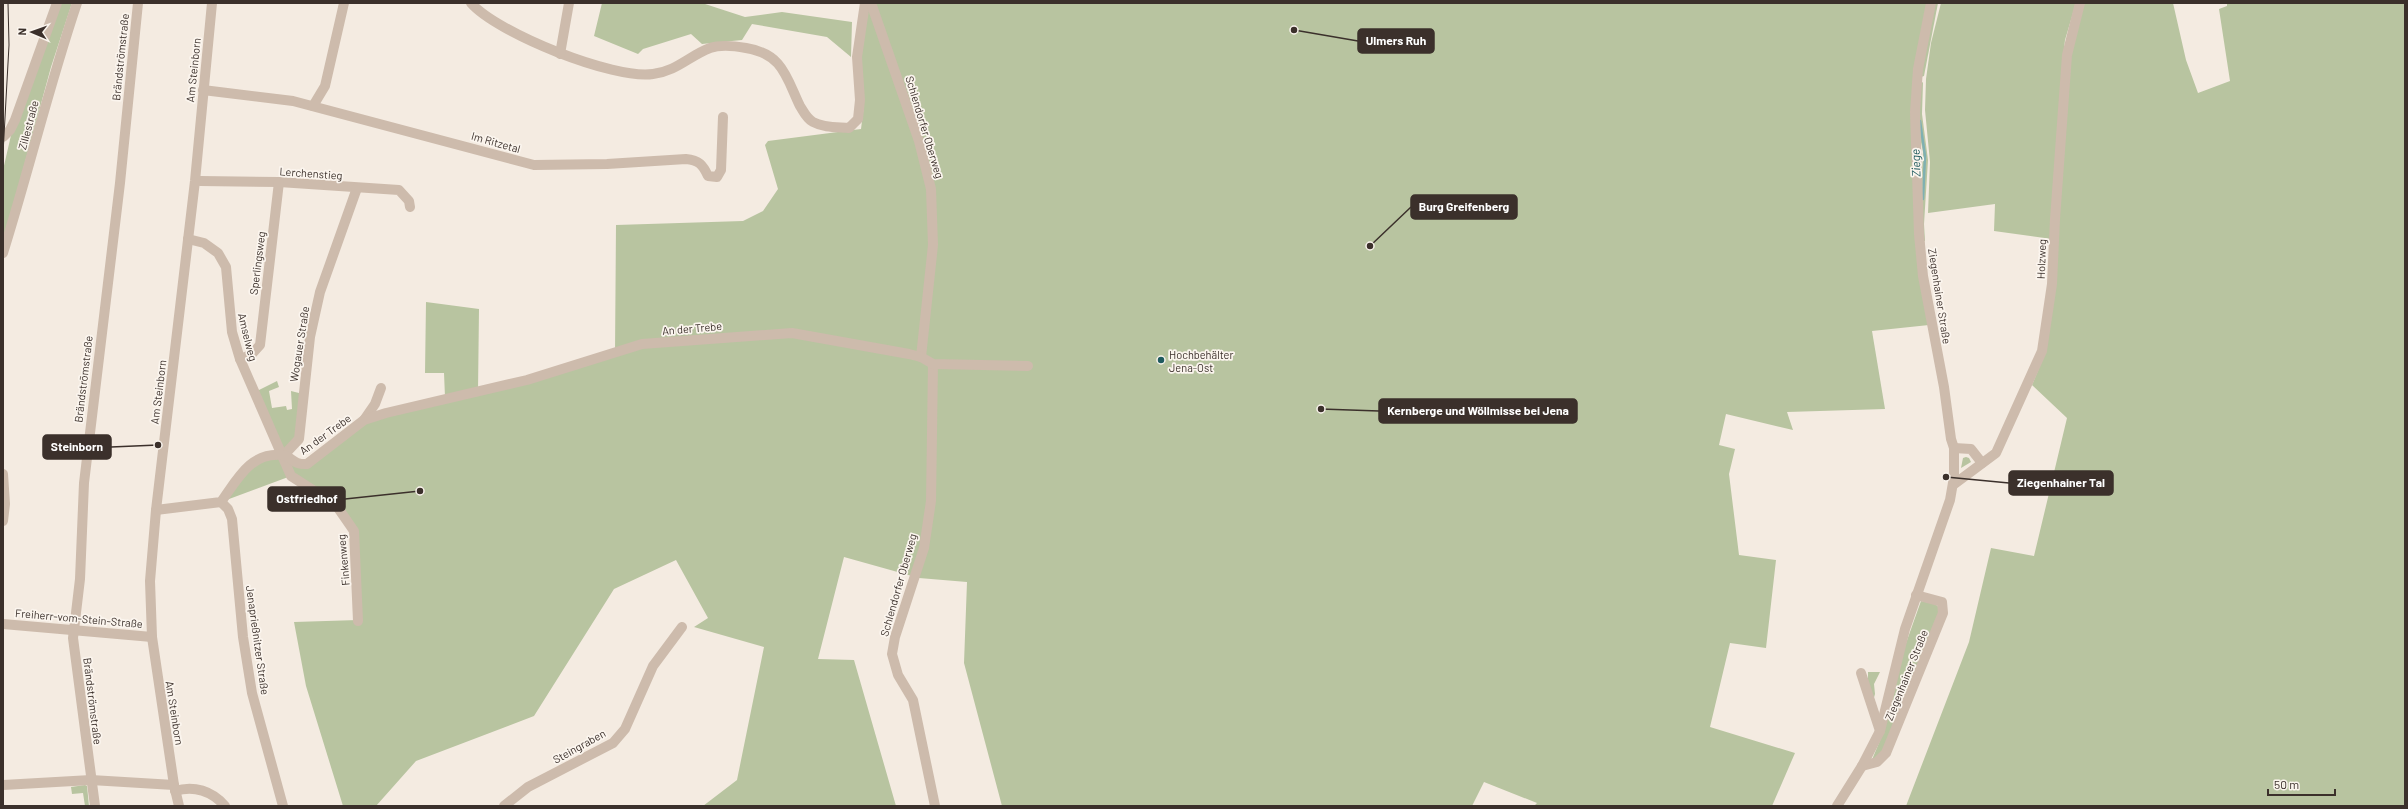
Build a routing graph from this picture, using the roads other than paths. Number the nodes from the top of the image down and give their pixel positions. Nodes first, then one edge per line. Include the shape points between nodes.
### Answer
1 (57, 3) edge
2 (77, 3) edge
3 (138, 3) edge
4 (212, 3) edge
5 (344, 3) edge
6 (471, 3) edge
7 (569, 3) edge
8 (865, 3) edge
9 (871, 3) edge
10 (1931, 3) edge
11 (2080, 3) edge
12 (560, 54) junction
13 (203, 90) junction
14 (313, 106) junction
15 (723, 117) dead end
16 (3, 137) edge
17 (200, 181) dead end
18 (279, 182) junction
19 (357, 188) junction
20 (410, 207) dead end
21 (188, 239) junction
22 (3, 253) edge
23 (922, 357) junction
24 (240, 360) junction
25 (933, 364) junction
26 (1028, 366) dead end
27 (381, 388) dead end
28 (364, 420) junction
29 (1954, 448) junction
30 (284, 455) junction
31 (1982, 463) junction
32 (3, 474) edge
33 (1953, 485) junction
34 (221, 502) junction
35 (156, 510) junction
36 (3, 521) edge
37 (1916, 595) junction
38 (358, 620) dead end
39 (3, 624) edge
40 (682, 627) dead end
41 (74, 630) junction
42 (152, 637) junction
43 (1860, 673) dead end
44 (1880, 731) junction
45 (1862, 766) junction
46 (91, 780) junction
47 (3, 785) edge
48 (174, 788) junction
49 (95, 806) edge
50 (179, 806) edge
51 (225, 806) edge
52 (283, 806) edge
53 (504, 806) edge
54 (936, 806) edge
55 (1837, 806) edge

1 - 16 street via 10,130
2 - 22 street, Zillestraße via 56,65 27,176
3 - 41 street, Brändströmstraße via 120,183 84,484 80,579
4 - 13 street, Am Steinborn
5 - 14 street via 325,86
6 - 12 street via 492,21
7 - 12 street
8 - 12 street via 857,57 860,100 858,119 848,128 820,125 806,117 786,72 776,60 764,52 730,46 711,48 680,66 651,74 591,64
9 - 23 street, Schlendorfer Oberweg via 919,141 931,189 933,245
10 - 29 street, Ziegenhainer Straße via 1918,69 1915,112 1919,234 1923,276
11 - 31 street, Holzweg via 2067,55 2054,219 2052,284 2045,340 2039,360 1999,447 1992,457
13 - 14 street, Im Ritzetal via 293,101
13 - 21 street, Am Steinborn
14 - 15 street, Im Ritzetal via 534,165 686,159 695,160 704,166 708,176 717,177 721,170
17 - 18 street, Lerchenstieg
18 - 19 street, Lerchenstieg
18 - 24 street, Sperlingsweg via 260,345 251,355
19 - 20 street, Lerchenstieg via 399,190
19 - 30 street, Wogauer Straße via 320,292 310,337 299,439
21 - 24 street, Amselweg via 204,243 218,252 226,267 232,332
21 - 35 street, Am Steinborn
23 - 25 street, An der Trebe
23 - 28 street, An der Trebe via 792,333 642,344 527,380
24 - 30 street, Amselweg via 253,393
25 - 26 street
25 - 54 street, Schlendorfer Oberweg via 931,501 924,548 892,654 898,675 913,700
27 - 28 street, An der Trebe via 375,404
28 - 30 street, An der Trebe via 308,464 297,465
29 - 31 street via 1971,449
29 - 33 street, Ziegenhainer Straße
30 - 34 street, An der Trebe via 261,457 247,466
30 - 38 street, Finkenweg via 291,476 336,505 354,531
31 - 33 street, Holzweg
32 - 36 street
33 - 37 street, Ziegenhainer Straße
34 - 35 street
34 - 52 street, Jenaprießnitzer Straße via 228,509 232,519 243,637 252,693
35 - 42 street, Am Steinborn via 150,580
37 - 44 street, Ziegenhainer Straße
37 - 45 street, Ziegenhainer Straße via 1942,602 1943,613 1886,753 1877,762
39 - 41 street, Freiherr-vom-Stein-Straße
40 - 53 street, Steingraben via 653,666 625,729 613,743 528,787
41 - 42 street, Freiherr-vom-Stein-Straße
41 - 46 street, Brändströmstraße
42 - 48 street, Am Steinborn
43 - 44 street
44 - 45 street, Ziegenhainer Straße
45 - 55 street, Ziegenhainer Straße
46 - 47 street
46 - 48 street
46 - 49 street, Brändströmstraße
48 - 50 street, Am Steinborn
48 - 51 street via 194,788 206,792

